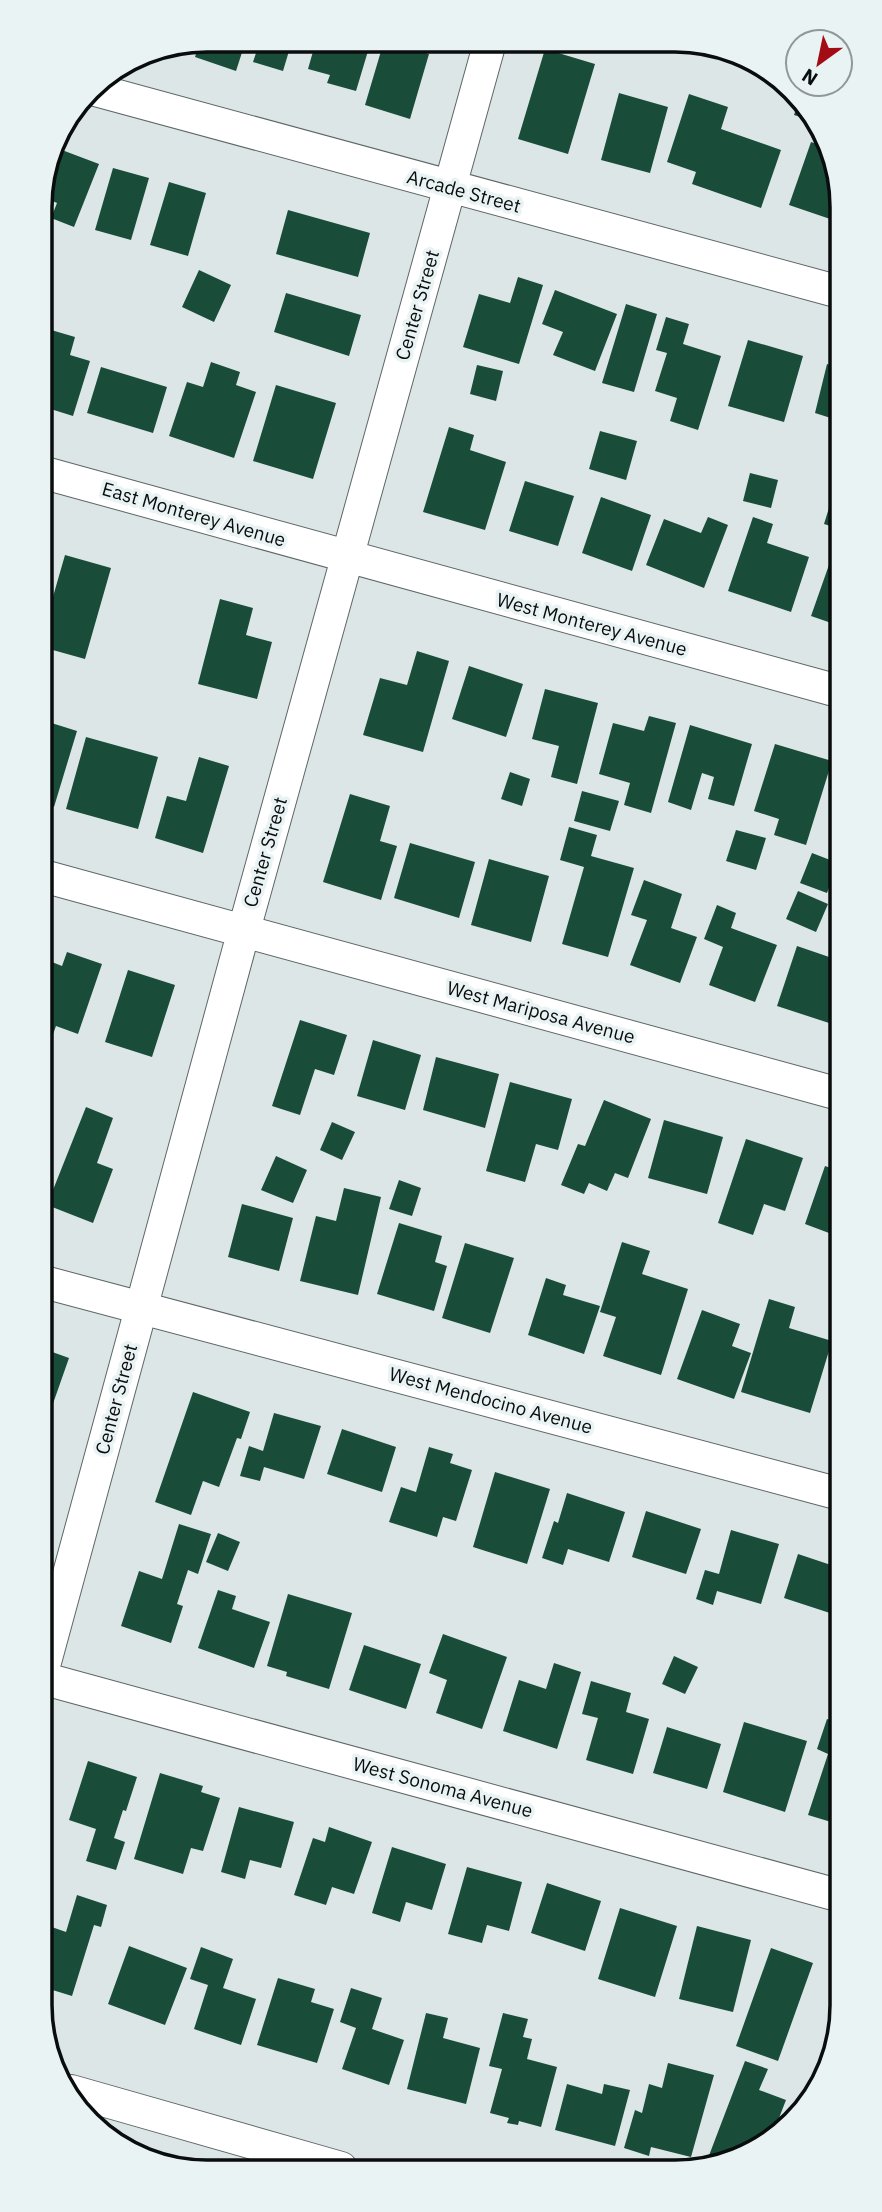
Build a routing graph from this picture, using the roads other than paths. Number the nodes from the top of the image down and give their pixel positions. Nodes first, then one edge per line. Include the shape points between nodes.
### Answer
1 (486, 52) edge
2 (104, 92) edge
3 (450, 187) junction
4 (830, 289) edge
5 (53, 475) edge
6 (347, 557) junction
7 (830, 689) edge
8 (53, 879) edge
9 (244, 930) junction
10 (830, 1091) edge
11 (52, 1284) edge
12 (142, 1306) junction
13 (829, 1491) edge
14 (52, 1636) edge
15 (52, 1681) edge
16 (829, 1893) edge
17 (81, 2094) edge
18 (313, 2160) edge

1 - 3 street, Center Street
2 - 3 street, Arcade Street
3 - 4 street, Arcade Street
3 - 6 street, Center Street
5 - 6 street, East Monterey Avenue
6 - 7 street, West Monterey Avenue
6 - 9 street, Center Street
8 - 9 street, West Mariposa Avenue
9 - 10 street, West Mariposa Avenue
9 - 12 street, Center Street
11 - 12 street, West Mendocino Avenue
12 - 13 street, West Mendocino Avenue
12 - 14 street, Center Street
15 - 16 street, West Sonoma Avenue
17 - 18 street

